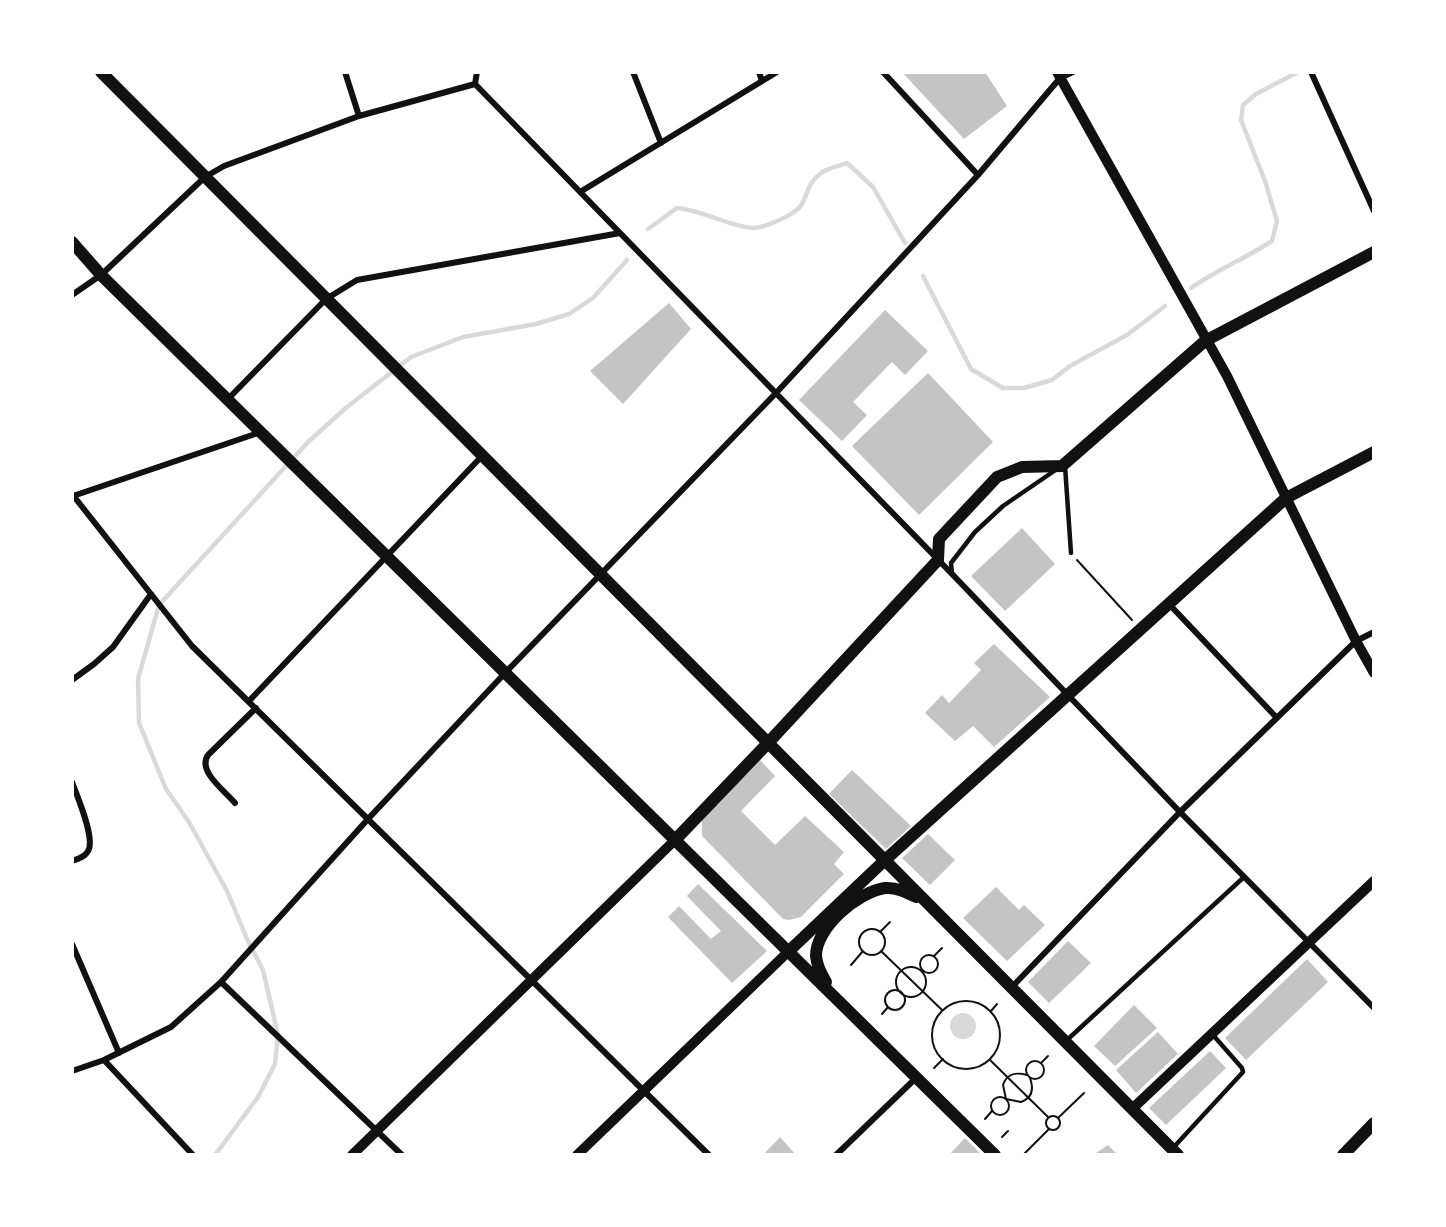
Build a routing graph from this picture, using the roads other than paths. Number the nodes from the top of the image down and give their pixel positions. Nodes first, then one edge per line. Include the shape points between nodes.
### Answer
1 (101, 72) edge
2 (345, 72) edge
3 (477, 72) edge
4 (633, 72) edge
5 (759, 72) edge
6 (777, 72) edge
7 (883, 72) edge
8 (1072, 72) edge
9 (1312, 74) edge
10 (1059, 75) edge
11 (762, 81) junction
12 (475, 84) junction
13 (358, 116) junction
14 (661, 143) junction
15 (978, 175) junction
16 (205, 177) junction
17 (580, 192) junction
18 (1374, 211) edge
19 (620, 233) junction
20 (72, 242) edge
21 (1374, 252) edge
22 (101, 274) junction
23 (72, 295) edge
24 (326, 299) junction
25 (1206, 341) junction
26 (776, 393) junction
27 (228, 399) junction
28 (261, 432) junction
29 (1374, 452) edge
30 (482, 456) junction
31 (1063, 464) junction
32 (73, 495) edge
33 (1286, 498) junction
34 (1071, 554) road end
35 (387, 555) junction
36 (938, 560) junction
37 (600, 574) junction
38 (953, 575) junction
39 (151, 594) junction
40 (1168, 603) junction
41 (1374, 632) edge
42 (1356, 641) junction
43 (506, 672) junction
44 (1374, 673) edge
45 (72, 680) edge
46 (1067, 694) junction
47 (249, 701) junction
48 (256, 708) junction
49 (1277, 718) junction
50 (768, 743) junction
51 (72, 782) edge
52 (235, 802) dead end
53 (1180, 812) junction
54 (368, 819) junction
55 (676, 839) junction
56 (885, 860) junction
57 (72, 861) edge
58 (1244, 877) junction
59 (1374, 882) edge
60 (925, 901) junction
61 (1309, 943) junction
62 (72, 944) edge
63 (789, 951) junction
64 (531, 980) junction
65 (221, 982) junction
66 (1011, 988) junction
67 (834, 995) junction
68 (1374, 1008) edge
69 (1212, 1034) junction
70 (1065, 1041) junction
71 (119, 1053) junction
72 (104, 1060) junction
73 (72, 1071) edge
74 (917, 1078) junction
75 (644, 1092) junction
76 (1132, 1109) junction
77 (1374, 1123) edge
78 (378, 1130) junction
79 (1175, 1152) edge
80 (192, 1154) edge
81 (352, 1155) edge
82 (402, 1155) edge
83 (577, 1155) edge
84 (709, 1155) edge
85 (836, 1155) edge
86 (995, 1155) edge
87 (1343, 1155) edge

1 - 16 main road
2 - 13 street
3 - 12 street
4 - 14 street
5 - 11 street
6 - 11 street
7 - 15 street
8 - 10 street
9 - 18 street
10 - 15 street
10 - 25 street
11 - 14 street
12 - 13 street
12 - 17 street
13 - 16 street via 248,156
14 - 17 street
15 - 26 street
16 - 22 street
16 - 24 main road
17 - 19 street
19 - 24 street via 357,280
19 - 26 street
20 - 22 main road
21 - 25 main road
22 - 23 street
22 - 27 main road
24 - 27 street
24 - 30 main road
25 - 31 main road
25 - 33 street
26 - 36 street
26 - 37 street
27 - 28 main road
28 - 32 street
28 - 35 main road
29 - 33 main road
30 - 35 street
30 - 37 main road
31 - 34 lane
31 - 36 main road via 1022,467 997,477 939,539
31 - 38 lane via 1003,506 975,532 951,563
32 - 39 street
33 - 40 main road
33 - 42 street
35 - 43 main road
35 - 47 street
36 - 38 street
36 - 50 main road
37 - 43 street
37 - 50 main road
38 - 46 street
39 - 45 street via 114,647
39 - 47 street via 192,646
40 - 46 main road
40 - 49 street
41 - 42 street
42 - 44 street
42 - 49 street
43 - 54 street
43 - 55 main road
46 - 53 street
46 - 56 main road
47 - 48 street
48 - 52 street via 204,761 208,773
48 - 54 street
49 - 53 street
50 - 55 main road
50 - 56 main road
51 - 57 street via 91,838 90,850
53 - 58 street
53 - 66 street
54 - 64 street
54 - 65 street
55 - 63 main road
55 - 64 street
56 - 60 main road
56 - 63 main road
58 - 61 street
58 - 70 lane
59 - 61 street
60 - 66 main road
60 - 67 main road via 905,891 886,888 865,894 848,906 825,931 816,955 818,968
61 - 68 street
61 - 69 street
62 - 71 street
63 - 67 main road
63 - 75 street
64 - 75 street
64 - 78 street
65 - 71 street via 171,1027
65 - 78 street
66 - 70 main road
67 - 74 main road
69 - 76 street
69 - 79 lane via 1243,1072
70 - 76 main road
71 - 72 street
72 - 73 street
72 - 80 street
74 - 85 street
74 - 86 main road
75 - 83 street
75 - 84 street
76 - 79 main road
77 - 87 main road
78 - 81 street
78 - 82 street

